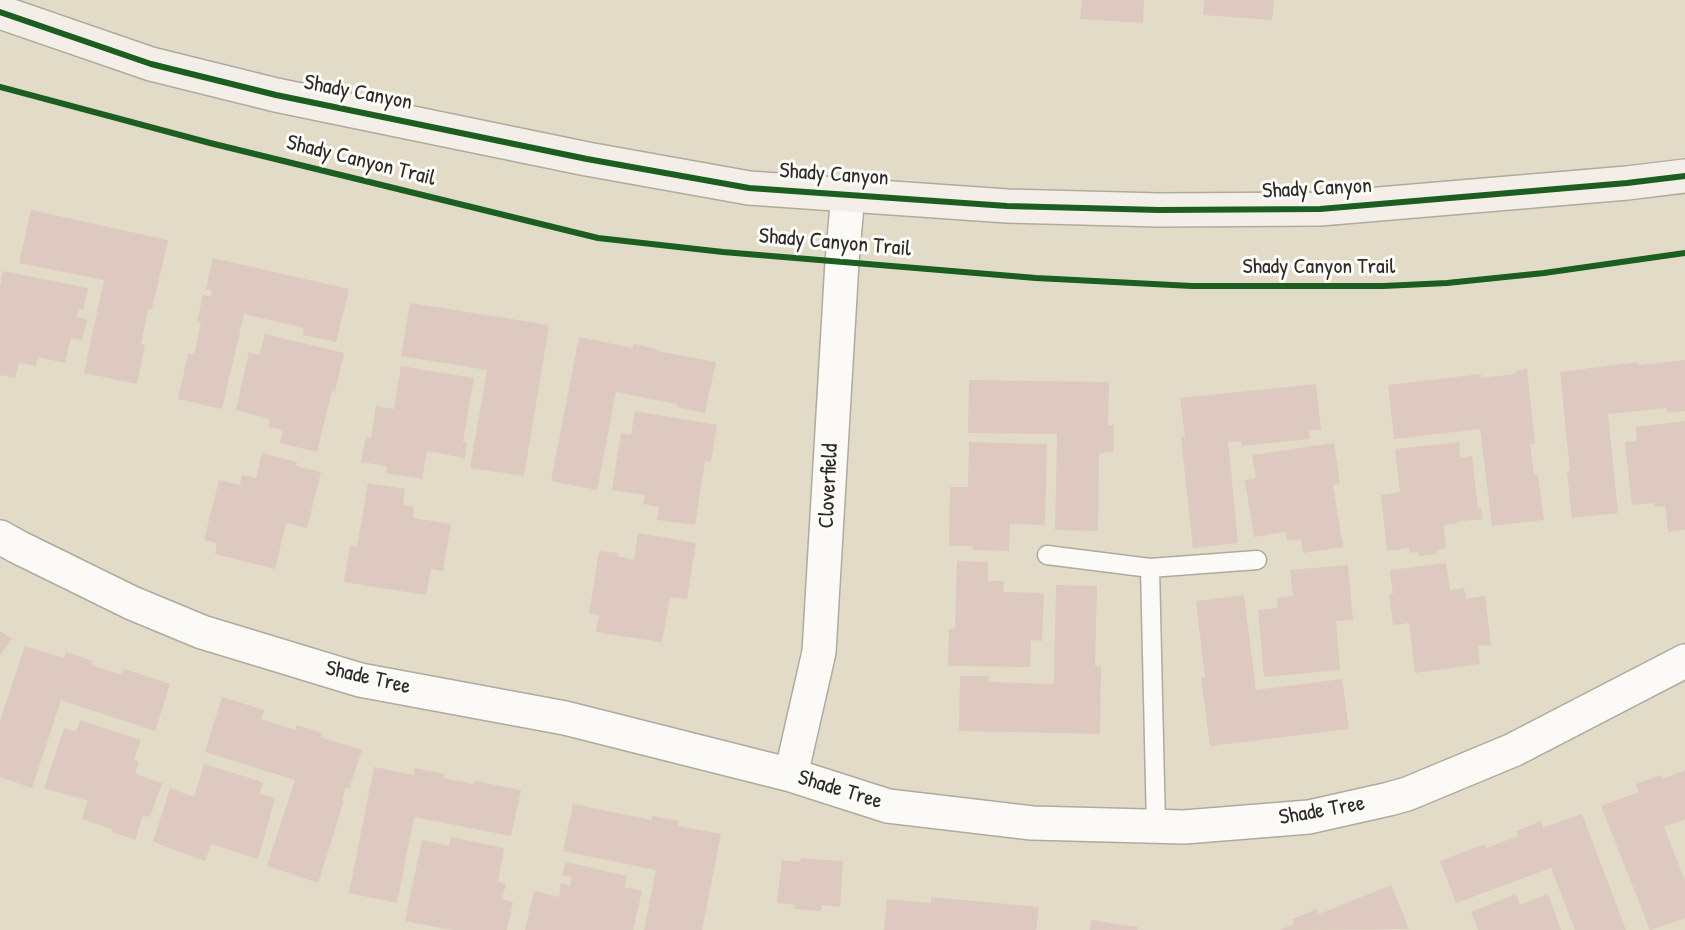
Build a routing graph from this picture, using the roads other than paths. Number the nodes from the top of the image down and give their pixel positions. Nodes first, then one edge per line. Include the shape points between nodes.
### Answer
1 (0, 12) edge
2 (1685, 176) edge
3 (849, 194) junction
4 (0, 537) edge
5 (1047, 555) dead end
6 (1257, 560) dead end
7 (1150, 568) junction
8 (1685, 661) edge
9 (791, 775) junction
10 (1156, 827) junction

1 - 3 main road, Shady Canyon via 151,64 276,94 587,159 738,186
2 - 3 main road, Shady Canyon via 1320,209 1007,206
3 - 9 street, Cloverfield via 819,652
4 - 9 street, Shade Tree via 132,603 202,632 360,680 565,718
5 - 7 lane
6 - 7 lane
7 - 10 lane
8 - 10 street, Shade Tree via 1513,750 1407,794 1309,817
9 - 10 street, Shade Tree via 888,806 1032,823

